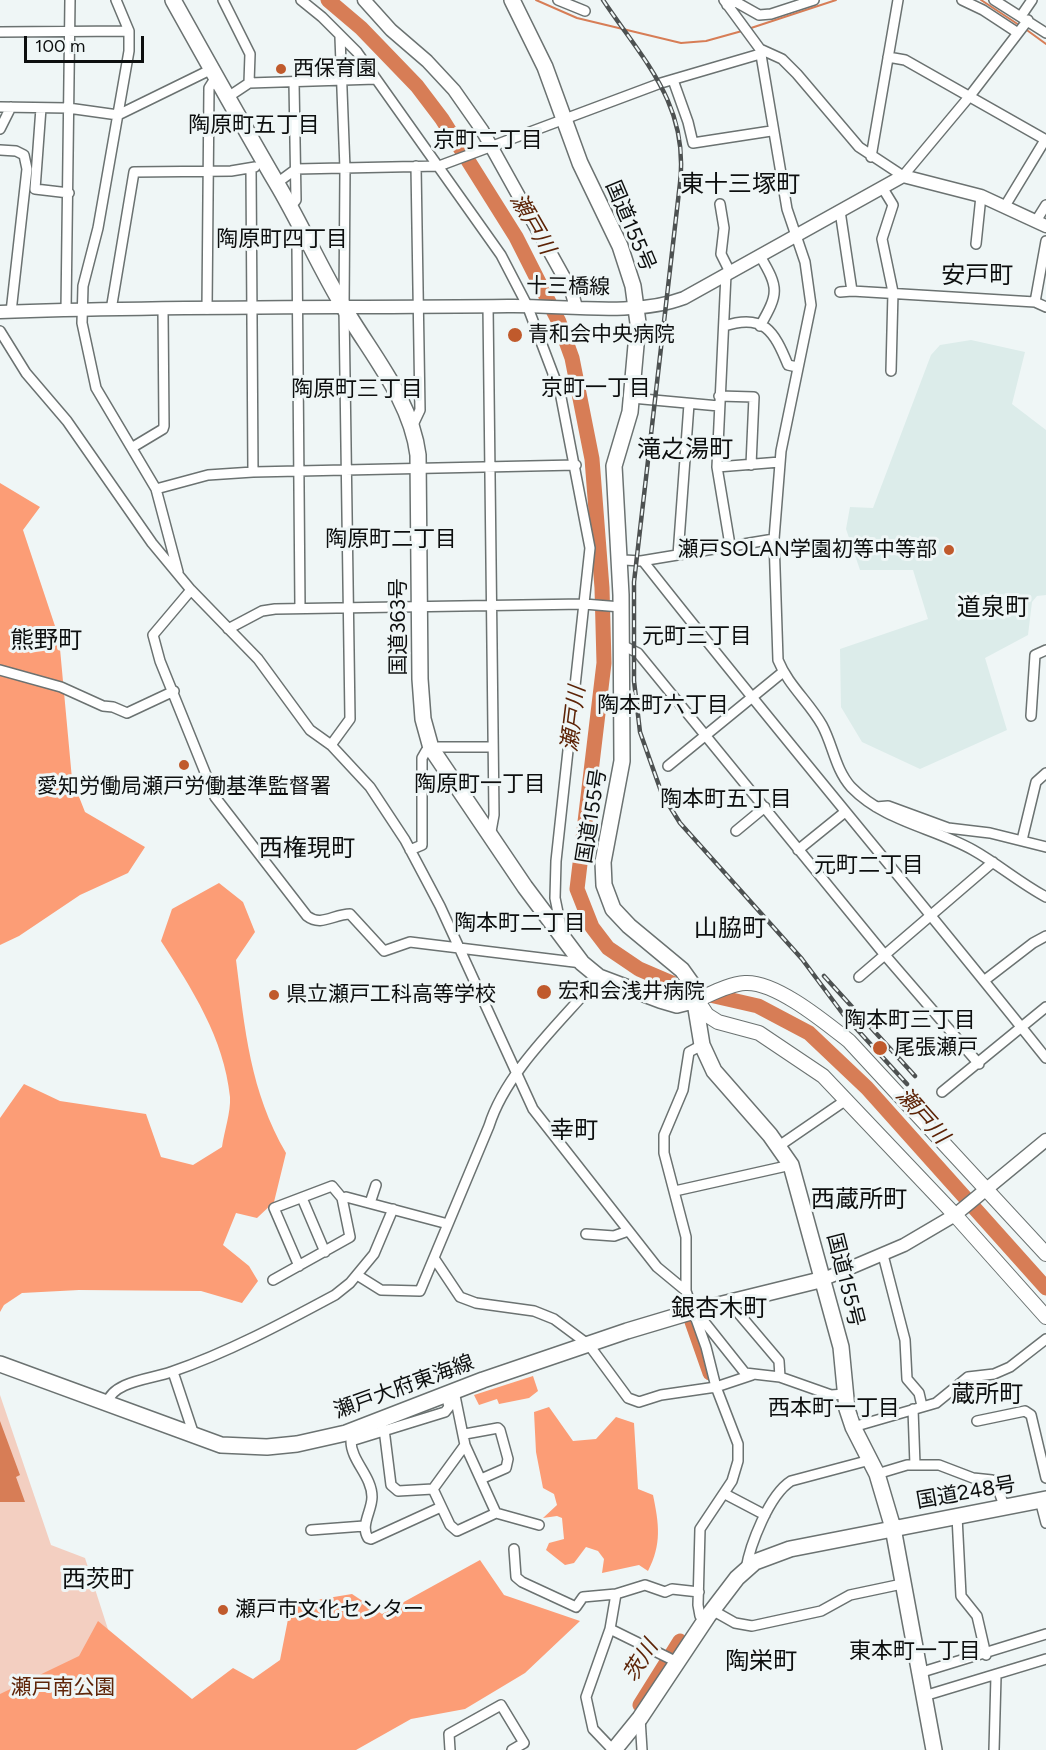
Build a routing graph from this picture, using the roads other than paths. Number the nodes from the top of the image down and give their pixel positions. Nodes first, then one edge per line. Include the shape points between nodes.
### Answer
1 (70, 0) edge
2 (116, 0) edge
3 (173, 0) edge
4 (223, 0) edge
5 (301, 0) edge
6 (364, 0) edge
7 (558, 0) edge
8 (814, 0) edge
9 (898, 0) edge
10 (962, 0) edge
11 (994, 0) edge
12 (1032, 0) edge
13 (513, 1) edge
14 (726, 3) edge
15 (585, 12) dead end
16 (1022, 25) junction
17 (70, 31) junction
18 (129, 31) junction
19 (0, 32) edge
20 (1046, 33) edge
21 (340, 37) junction
22 (760, 52) junction
23 (888, 57) junction
24 (214, 73) junction
25 (376, 79) junction
26 (673, 80) junction
27 (341, 81) junction
28 (294, 82) junction
29 (249, 83) junction
30 (228, 97) junction
31 (969, 97) junction
32 (0, 107) edge
33 (11, 107) junction
34 (41, 108) junction
35 (68, 108) junction
36 (117, 115) junction
37 (563, 117) junction
38 (0, 129) edge
39 (771, 131) junction
40 (1046, 140) edge
41 (487, 149) junction
42 (0, 150) edge
43 (871, 158) junction
44 (258, 165) junction
45 (441, 165) junction
46 (416, 166) junction
47 (296, 169) junction
48 (345, 169) junction
49 (207, 170) junction
50 (903, 176) junction
51 (277, 183) junction
52 (882, 187) junction
53 (69, 193) junction
54 (981, 196) junction
55 (720, 204) dead end
56 (1046, 205) edge
57 (1005, 206) junction
58 (290, 207) junction
59 (840, 211) junction
60 (1041, 224) edge
61 (300, 227) junction
62 (797, 237) junction
63 (1046, 241) edge
64 (976, 244) dead end
65 (760, 256) junction
66 (728, 273) junction
67 (852, 291) junction
68 (840, 292) dead end
69 (893, 292) junction
70 (1035, 302) junction
71 (531, 305) junction
72 (488, 306) junction
73 (572, 307) junction
74 (636, 307) junction
75 (1046, 307) edge
76 (344, 308) junction
77 (417, 308) junction
78 (207, 309) junction
79 (297, 309) junction
80 (111, 310) junction
81 (163, 310) junction
82 (252, 310) junction
83 (66, 311) junction
84 (83, 311) junction
85 (5, 312) edge
86 (724, 326) junction
87 (760, 326) junction
88 (0, 331) edge
89 (797, 367) junction
90 (891, 371) dead end
91 (632, 398) junction
92 (719, 401) junction
93 (689, 404) junction
94 (411, 427) junction
95 (133, 447) junction
96 (780, 462) junction
97 (576, 465) junction
98 (751, 465) junction
99 (717, 467) junction
100 (491, 468) junction
101 (418, 469) junction
102 (300, 470) junction
103 (346, 470) junction
104 (253, 472) junction
105 (156, 489) junction
106 (774, 539) junction
107 (730, 545) junction
108 (678, 555) junction
109 (620, 557) junction
110 (643, 561) junction
111 (179, 577) junction
112 (191, 590) junction
113 (587, 605) junction
114 (491, 606) junction
115 (617, 607) junction
116 (300, 608) junction
117 (347, 609) junction
118 (420, 609) junction
119 (228, 629) junction
120 (622, 645) junction
121 (1046, 650) edge
122 (0, 670) edge
123 (783, 672) junction
124 (174, 691) junction
125 (751, 698) junction
126 (1031, 716) dead end
127 (704, 736) junction
128 (332, 744) junction
129 (493, 747) junction
130 (431, 748) junction
131 (668, 766) dead end
132 (1046, 773) edge
133 (765, 807) junction
134 (876, 807) junction
135 (845, 812) junction
136 (736, 831) dead end
137 (490, 837) junction
138 (1022, 840) junction
139 (1046, 847) edge
140 (410, 850) junction
141 (798, 850) junction
142 (993, 862) junction
143 (1046, 897) edge
144 (931, 915) junction
145 (1046, 936) edge
146 (564, 940) junction
147 (461, 949) junction
148 (884, 954) junction
149 (582, 963) junction
150 (599, 977) junction
151 (859, 977) dead end
152 (985, 980) junction
153 (697, 1000) junction
154 (1046, 1007) edge
155 (1022, 1027) junction
156 (702, 1045) junction
157 (1046, 1058) edge
158 (979, 1064) junction
159 (517, 1073) junction
160 (942, 1092) dead end
161 (846, 1100) junction
162 (1046, 1141) edge
163 (779, 1146) junction
164 (791, 1165) junction
165 (375, 1185) dead end
166 (675, 1191) junction
167 (983, 1192) junction
168 (303, 1198) junction
169 (342, 1198) junction
170 (370, 1203) junction
171 (393, 1209) junction
172 (957, 1213) junction
173 (448, 1224) junction
174 (628, 1231) junction
175 (586, 1234) dead end
176 (325, 1252) junction
177 (1046, 1254) edge
178 (883, 1255) junction
179 (434, 1258) junction
180 (299, 1266) junction
181 (357, 1275) junction
182 (824, 1279) junction
183 (273, 1280) dead end
184 (686, 1291) junction
185 (729, 1302) junction
186 (694, 1311) junction
187 (1046, 1317) edge
188 (1046, 1339) edge
189 (589, 1345) junction
190 (0, 1364) edge
191 (173, 1372) junction
192 (752, 1375) junction
193 (780, 1377) junction
194 (716, 1387) junction
195 (450, 1393) junction
196 (845, 1394) junction
197 (107, 1403) junction
198 (918, 1407) junction
199 (977, 1421) dead end
200 (853, 1427) junction
201 (384, 1429) junction
202 (195, 1438) junction
203 (465, 1440) junction
204 (870, 1460) junction
205 (915, 1465) junction
206 (877, 1474) junction
207 (1046, 1478) edge
208 (481, 1479) junction
209 (433, 1489) junction
210 (724, 1494) junction
211 (1043, 1500) edge
212 (441, 1507) junction
213 (1005, 1508) junction
214 (496, 1513) junction
215 (765, 1515) junction
216 (957, 1516) junction
217 (1046, 1522) edge
218 (539, 1525) dead end
219 (364, 1526) junction
220 (893, 1528) junction
221 (311, 1530) dead end
222 (514, 1549) dead end
223 (746, 1569) junction
224 (902, 1584) junction
225 (699, 1592) junction
226 (616, 1594) junction
227 (708, 1615) junction
228 (610, 1629) junction
229 (1046, 1634) edge
230 (986, 1655) junction
231 (1046, 1659) edge
232 (672, 1660) junction
233 (919, 1673) junction
234 (996, 1676) junction
235 (924, 1696) junction
236 (640, 1718) junction
237 (450, 1750) edge
238 (512, 1750) edge
239 (614, 1750) edge
240 (642, 1750) edge
241 (934, 1750) edge
242 (994, 1750) edge

1 - 17 street
2 - 18 street
3 - 24 main road, 国道363号
4 - 29 street via 250,54
5 - 21 street
6 - 41 street via 454,90
7 - 15 street
8 - 14 street via 759,15 736,2
9 - 23 street
10 - 16 street
11 - 16 street
12 - 16 street
13 - 37 main road, 国道155号 via 545,67
14 - 22 street
16 - 20 street
16 - 31 street
17 - 18 street
17 - 19 street
17 - 35 street
18 - 36 street
21 - 25 street via 357,52
21 - 27 street
22 - 26 street
22 - 39 street
22 - 43 street via 782,59
23 - 31 street via 905,60
23 - 43 street
24 - 30 main road, 国道363号
24 - 36 street
24 - 49 street via 209,87
25 - 27 street
25 - 45 street
26 - 37 street
26 - 39 street via 693,143
27 - 28 street
27 - 48 street
28 - 29 street
28 - 47 street
29 - 30 street
30 - 44 main road, 国道363号
31 - 40 street
31 - 50 street
32 - 33 street
33 - 34 street
33 - 38 street
34 - 35 street
34 - 53 street via 34,189
35 - 36 street
35 - 53 street
36 - 84 street via 98,228 83,286
37 - 41 street
37 - 74 main road, 国道155号 via 580,163 620,246
39 - 62 street via 787,209
40 - 57 street
41 - 45 street
41 - 73 street via 571,290
42 - 85 street via 24,155 27,169
43 - 50 street
44 - 49 street
44 - 51 main road, 国道363号
44 - 82 street
45 - 46 street
45 - 71 street
46 - 48 street
46 - 77 street
47 - 48 street
47 - 51 street
47 - 58 street via 296,200
48 - 76 street
49 - 78 street
49 - 80 street via 134,172
50 - 52 street, 十三橋線
50 - 54 street
51 - 58 main road, 国道363号
52 - 59 street, 十三橋線
52 - 69 street via 892,206 882,239
53 - 83 street
54 - 57 street
54 - 64 street
55 - 66 street via 724,228 721,254
56 - 60 street
57 - 60 street
58 - 61 main road, 国道363号
59 - 62 street, 十三橋線
59 - 67 street
61 - 76 main road, 国道363号
61 - 79 street
62 - 65 street, 十三橋線
62 - 89 street via 812,304
63 - 70 street
65 - 66 street, 十三橋線
65 - 87 street via 774,281 772,305
66 - 74 street, 十三橋線 via 670,303
66 - 86 street
67 - 68 street
67 - 69 street
69 - 70 street
69 - 90 street
70 - 75 street
71 - 72 street, 十三橋線
71 - 73 street, 十三橋線
71 - 97 street via 561,392
72 - 77 street, 十三橋線
72 - 100 street
73 - 74 street, 十三橋線
74 - 91 main road, 国道155号 via 638,338
76 - 77 street, 十三橋線
76 - 79 street, 十三橋線
76 - 94 main road, 国道363号 via 365,339
76 - 103 street
77 - 94 street via 420,410
78 - 81 street, 十三橋線
78 - 82 street, 十三橋線
79 - 82 street, 十三橋線
79 - 102 street
80 - 81 street, 十三橋線
80 - 84 street, 十三橋線
81 - 95 street via 164,426
82 - 104 street
83 - 84 street, 十三橋線
83 - 85 street, 十三橋線
84 - 95 street via 82,324 96,388
86 - 87 street via 744,319
86 - 92 street
87 - 89 street via 776,335 788,365
88 - 111 street via 26,373 67,421 140,528
89 - 96 street
91 - 93 street
91 - 109 main road, 国道155号 via 614,466
92 - 93 street
92 - 98 street via 754,398
92 - 99 street
93 - 108 street
94 - 101 main road, 国道363号 via 417,444
95 - 105 street
96 - 98 street
96 - 106 street
97 - 100 street
97 - 113 street via 590,548
98 - 99 street
99 - 107 street
100 - 101 street
100 - 114 street
101 - 103 street
101 - 118 main road, 国道363号
102 - 103 street
102 - 104 street
102 - 116 street
103 - 117 street
104 - 105 street via 208,475
105 - 111 street
106 - 107 street
106 - 123 street via 776,645
107 - 108 street
108 - 110 street
109 - 110 street
109 - 115 main road, 国道155号
110 - 125 street
111 - 112 street
112 - 119 street
112 - 124 street via 153,635
113 - 114 street
113 - 115 street
113 - 146 street via 556,861 555,898
114 - 118 street
114 - 129 street
115 - 120 main road, 国道155号
116 - 117 street
116 - 119 street via 262,611
117 - 118 street
117 - 128 street via 350,719
118 - 130 main road, 国道363号 via 423,719
119 - 128 street via 258,659 310,730
120 - 127 street via 638,653
120 - 153 main road, 国道155号 via 622,760 603,862 604,885 613,909 682,970
121 - 126 street via 1035,655
122 - 124 street via 61,687 127,713
123 - 125 street
123 - 134 street via 821,724 835,762 850,785
124 - 147 street via 215,797 307,916 323,922 340,914 350,915 384,951 410,942
125 - 127 street
125 - 135 street
127 - 131 street
127 - 133 street
128 - 140 street via 370,787
129 - 130 street
129 - 137 street via 494,815
130 - 137 main road, 国道363号
130 - 140 street via 422,758 422,844
132 - 138 street via 1036,782
133 - 136 street
133 - 141 street
134 - 138 street via 888,806 948,828
134 - 142 street
135 - 141 street
135 - 144 street
137 - 146 main road, 国道363号
138 - 139 street
140 - 147 street
141 - 148 street
142 - 143 street
142 - 144 street
144 - 148 street
144 - 152 street
145 - 152 street
146 - 149 main road, 国道363号
147 - 149 street
147 - 159 street
148 - 151 street
148 - 158 street
149 - 150 main road, 国道363号
150 - 153 main road, 国道363号 via 677,1005
150 - 159 street
152 - 155 street
153 - 156 main road, 国道155号
153 - 161 main road via 707,1015 718,1022 759,1033 804,1061
153 - 167 main road via 745,983 767,988 798,1003 849,1041
154 - 155 street
155 - 157 street
155 - 158 street
156 - 163 main road, 国道155号 via 714,1071
156 - 166 street via 689,1052 682,1090 664,1135 664,1153
158 - 160 street
159 - 173 street via 496,1105
159 - 174 street via 543,1125
161 - 163 street
161 - 172 main road
162 - 167 street
163 - 164 main road, 国道155号
164 - 166 street
164 - 182 main road, 国道155号
165 - 170 street
166 - 184 street via 686,1237
167 - 172 street
167 - 177 main road
168 - 169 street via 332,1186
168 - 176 street
168 - 180 street via 274,1208
169 - 170 street
169 - 176 street via 350,1236
170 - 171 street
171 - 173 street
171 - 181 street via 374,1254
172 - 178 street
172 - 187 main road
173 - 179 street
174 - 175 street via 614,1236
174 - 184 street via 657,1267
176 - 180 street
178 - 182 street
178 - 198 street via 905,1340 907,1379 919,1393
179 - 181 street via 420,1291 381,1290
179 - 189 street via 460,1297 534,1311 554,1319
180 - 183 street
181 - 191 street via 325,1300
182 - 185 main road, 瀬戸大府東海線
182 - 196 main road, 国道155号 via 841,1347
184 - 186 street
185 - 186 main road, 瀬戸大府東海線
185 - 193 street via 779,1361
186 - 189 main road, 瀬戸大府東海線
186 - 192 street via 745,1373
186 - 194 street
188 - 198 street via 1010,1367 994,1374 968,1377 936,1403
189 - 194 street via 628,1398 639,1402
189 - 195 main road, 瀬戸大府東海線
190 - 197 main road, 瀬戸大府東海線
191 - 197 street via 120,1388 109,1396
191 - 202 street
192 - 193 street
192 - 194 street
193 - 196 street via 831,1395
194 - 210 street via 738,1444 738,1461
195 - 201 street via 445,1412
195 - 202 main road, 瀬戸大府東海線 via 346,1433 297,1444 221,1445
195 - 203 street
196 - 200 main road, 国道155号
197 - 202 main road, 瀬戸大府東海線
198 - 200 street
198 - 205 street
199 - 207 street via 1025,1411 1031,1415
200 - 204 main road, 国道155号
201 - 209 street via 392,1488
201 - 219 street via 351,1441 372,1496
203 - 208 street
203 - 208 street via 500,1430 508,1459 506,1468
203 - 209 street
204 - 206 main road, 国道155号
204 - 215 street via 791,1481 783,1486
205 - 206 street
205 - 213 street via 939,1466 973,1479 992,1480
206 - 220 main road, 国道155号
208 - 214 street
209 - 212 street
210 - 215 street
210 - 225 street via 700,1529
211 - 213 main road, 国道248号
211 - 217 street
212 - 214 street via 457,1531
212 - 219 street via 371,1539
213 - 216 main road, 国道248号
214 - 218 street
215 - 223 street
216 - 220 main road, 国道248号
216 - 230 street via 961,1596 977,1616
219 - 221 street
220 - 223 main road via 790,1549
220 - 224 main road, 国道155号
222 - 226 street via 516,1577 576,1607 584,1597
223 - 227 main road
224 - 227 street via 850,1595 821,1611 752,1626
224 - 233 main road, 国道155号
225 - 226 street via 665,1592 645,1585
225 - 227 street via 700,1616
226 - 228 street
227 - 232 main road
228 - 232 street
228 - 239 street via 586,1697 593,1729
229 - 230 street
230 - 233 street
231 - 234 street
232 - 236 main road
233 - 235 main road, 国道155号
234 - 235 street
234 - 242 street
235 - 241 main road, 国道155号
236 - 239 main road
236 - 240 street
237 - 238 street via 449,1734 501,1705 524,1743

